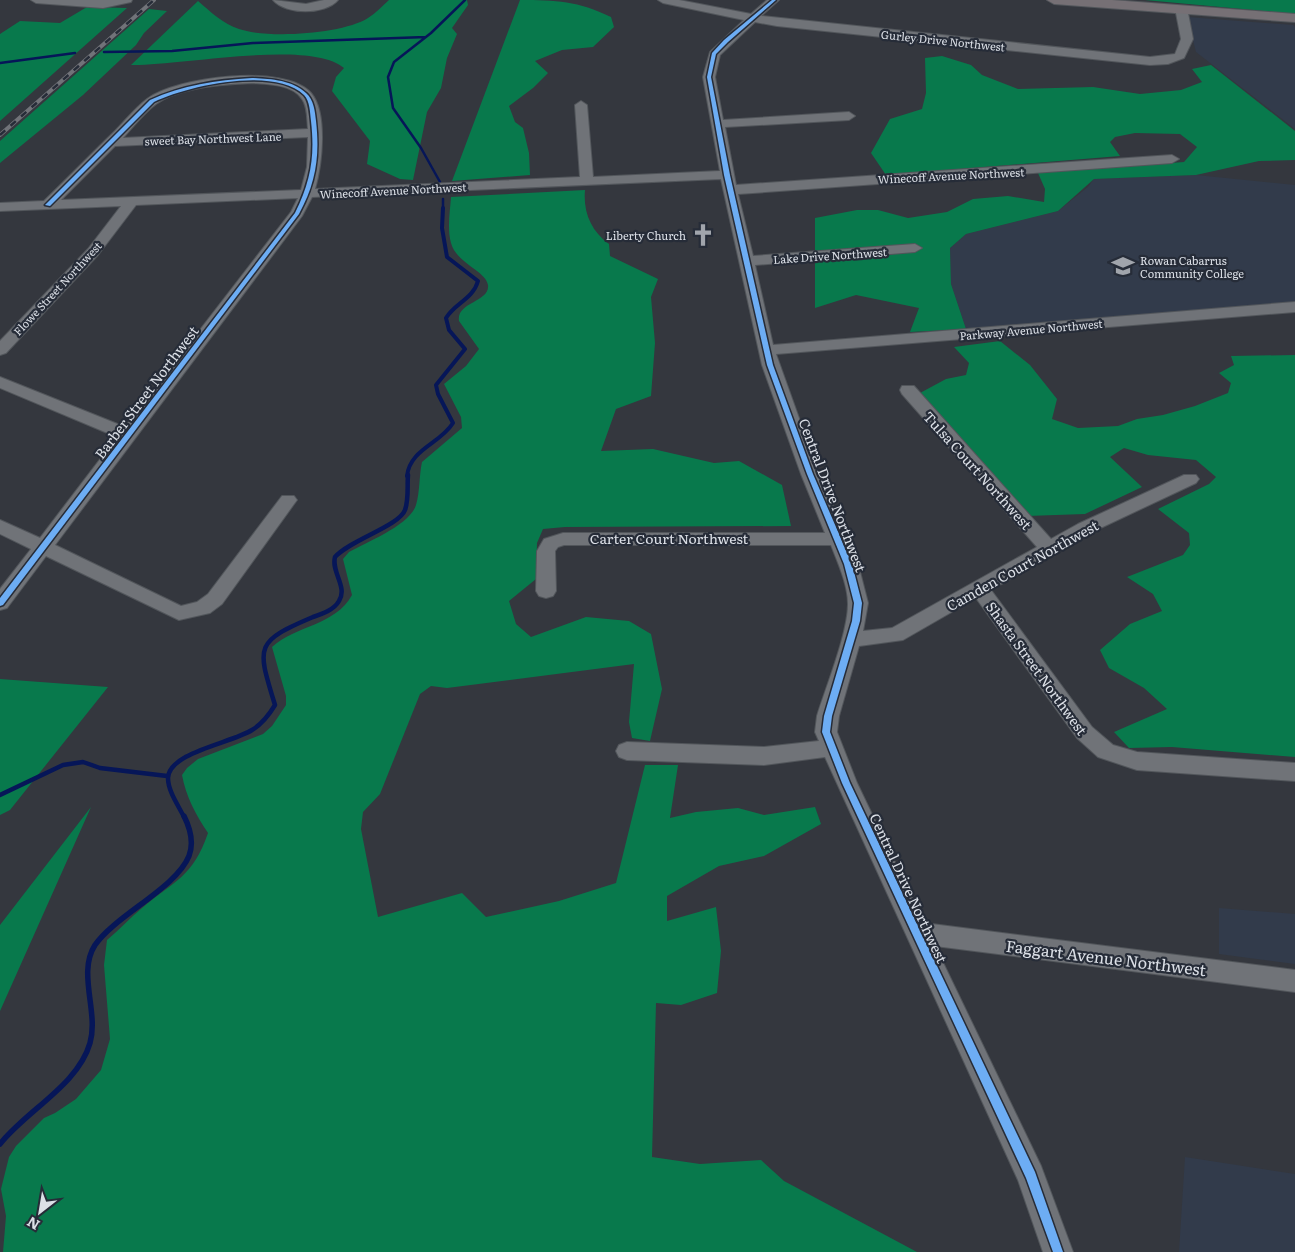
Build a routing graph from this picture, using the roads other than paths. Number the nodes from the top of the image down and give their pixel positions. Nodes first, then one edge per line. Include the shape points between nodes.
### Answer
1 (36, 0) edge
2 (278, 0) edge
3 (333, 0) edge
4 (663, 0) edge
5 (774, 0) edge
6 (1054, 0) edge
7 (122, 2) edge
8 (1106, 4) junction
9 (1182, 13) junction
10 (751, 19) junction
11 (1294, 20) edge
12 (581, 106) dead end
13 (849, 116) dead end
14 (716, 124) junction
15 (315, 133) junction
16 (111, 142) junction
17 (1172, 159) dead end
18 (727, 175) junction
19 (587, 182) junction
20 (730, 190) junction
21 (308, 194) junction
22 (131, 202) junction
23 (48, 205) junction
24 (0, 207) edge
25 (915, 248) dead end
26 (746, 261) junction
27 (1295, 307) edge
28 (0, 350) edge
29 (766, 350) junction
30 (0, 382) edge
31 (908, 390) dead end
32 (128, 435) junction
33 (1190, 479) dead end
34 (288, 500) dead end
35 (0, 526) edge
36 (837, 539) junction
37 (44, 547) junction
38 (1049, 549) junction
39 (980, 589) junction
40 (546, 590) dead end
41 (0, 603) edge
42 (851, 640) junction
43 (833, 748) junction
44 (627, 751) dead end
45 (1295, 772) edge
46 (917, 933) junction
47 (1295, 981) edge
48 (1058, 1252) edge

1 - 7 street via 93,5
2 - 3 street via 302,8
4 - 10 street, Gurley Drive Northwest
5 - 10 street, Central Drive Northwest
6 - 8 main road
8 - 9 main road
8 - 11 main road
9 - 10 street, Gurley Drive Northwest via 1186,46 1180,56 1160,61
9 - 11 main road
10 - 14 street, Central Drive Northwest via 711,59 709,77
12 - 19 street
13 - 14 street
14 - 18 street, Central Drive Northwest
15 - 16 street, sweet Bay Northwest Lane
15 - 16 street via 310,99 303,91 274,82 250,80 204,83 166,93 152,100
15 - 21 street via 317,150
16 - 23 street
17 - 20 street, Winecoff Avenue Northwest
18 - 19 street, Winecoff Avenue Northwest
18 - 20 street, Central Drive Northwest
19 - 21 street, Winecoff Avenue Northwest
20 - 26 street, Central Drive Northwest
21 - 22 street, Winecoff Avenue Northwest
21 - 32 street, Barber Street Northwest
22 - 23 street, Winecoff Avenue Northwest
22 - 28 street, Flowe Street Northwest via 93,252
23 - 24 street, Winecoff Avenue Northwest
25 - 26 street, Lake Drive Northwest
26 - 29 street, Central Drive Northwest
27 - 29 street, Parkway Avenue Northwest
29 - 36 street, Central Drive Northwest
30 - 32 street
31 - 38 street, Tulsa Court Northwest
32 - 37 street, Barber Street Northwest
33 - 38 street, Camden Court Northwest via 1085,528
34 - 37 street via 215,599 192,612 179,613
35 - 37 street
36 - 40 street, Carter Court Northwest via 563,539 552,543 546,551
36 - 42 street, Central Drive Northwest via 848,564 858,603
37 - 41 street, Barber Street Northwest
38 - 39 street, Camden Court Northwest
39 - 42 street, Camden Court Northwest via 896,635
39 - 45 street, Shasta Street Northwest via 1095,747 1116,757 1137,761
42 - 43 street, Central Drive Northwest via 828,716 826,732
43 - 44 street via 764,756
43 - 46 street, Central Drive Northwest via 846,783
46 - 47 street, Faggart Avenue Northwest
46 - 48 street, Central Drive Northwest via 1031,1176

